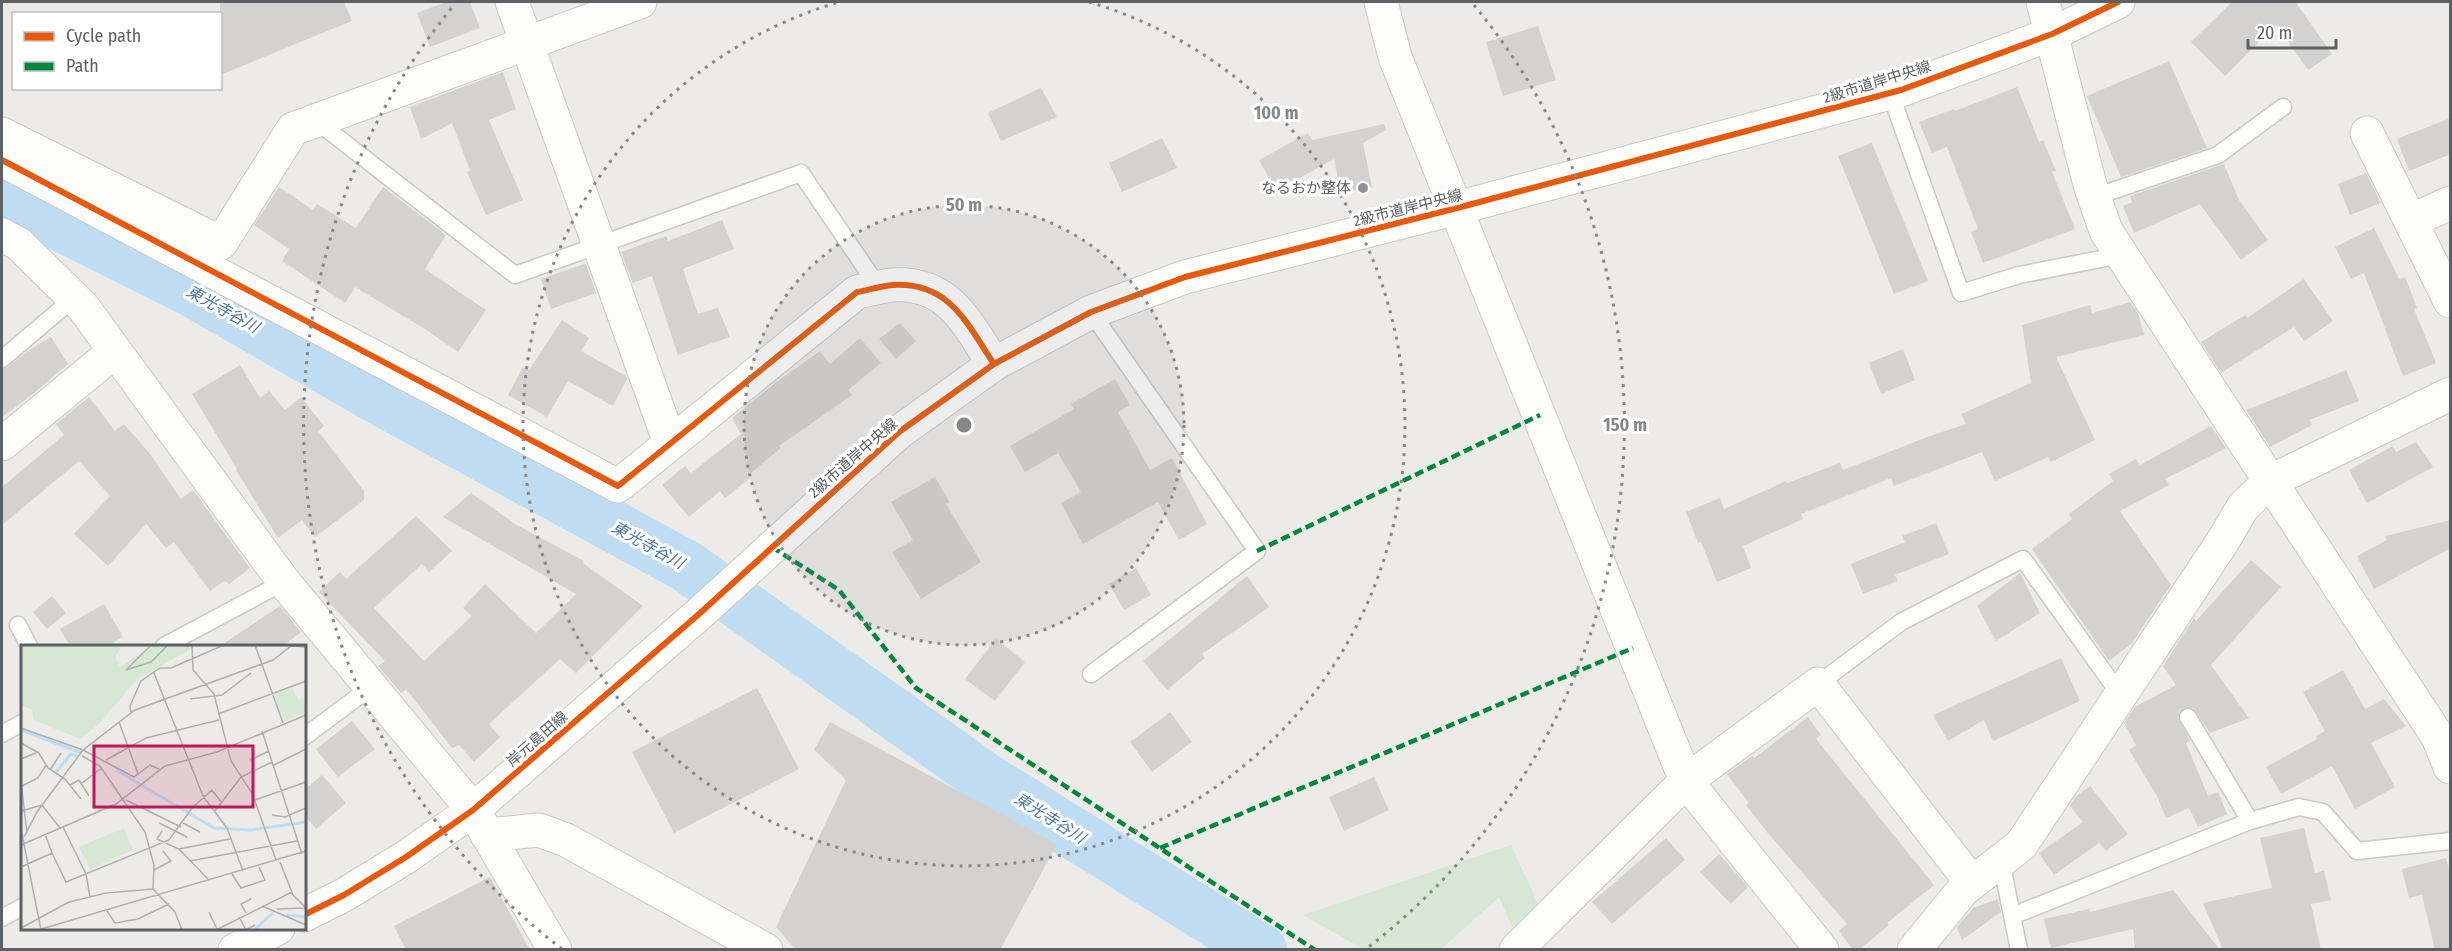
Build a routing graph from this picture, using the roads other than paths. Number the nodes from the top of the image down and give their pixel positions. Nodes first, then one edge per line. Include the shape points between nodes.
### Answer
1 (512, 2) edge
2 (640, 2) edge
3 (1381, 2) edge
4 (2043, 2) edge
5 (2118, 2) edge
6 (2052, 34) junction
7 (527, 43) junction
8 (1890, 92) junction
9 (2283, 107) dead end
10 (315, 120) junction
11 (2367, 133) dead end
12 (2, 134) edge
13 (2, 160) edge
14 (2094, 196) junction
15 (2451, 202) edge
16 (1456, 208) junction
17 (2411, 222) junction
18 (2, 235) edge
19 (599, 246) junction
20 (2121, 255) junction
21 (879, 288) junction
22 (74, 298) junction
23 (2451, 301) edge
24 (1091, 312) junction
25 (115, 351) junction
26 (2, 358) edge
27 (994, 364) junction
28 (2451, 394) edge
29 (670, 443) junction
30 (2, 444) edge
31 (2269, 482) junction
32 (765, 553) joint
33 (284, 582) junction
34 (18, 625) dead end
35 (28, 645) edge
36 (166, 645) edge
37 (1091, 674) dead end
38 (1818, 684) junction
39 (371, 687) junction
40 (2121, 696) junction
41 (2188, 717) dead end
42 (21, 724) edge
43 (2, 734) edge
44 (306, 736) edge
45 (2451, 767) edge
46 (1686, 781) junction
47 (2250, 821) junction
48 (480, 823) junction
49 (2451, 841) edge
50 (2001, 861) junction
51 (1972, 883) junction
52 (21, 908) edge
53 (306, 914) edge
54 (2012, 916) junction
55 (2, 918) edge
56 (274, 930) edge
57 (235, 950) edge
58 (555, 950) edge
59 (766, 950) edge
60 (1516, 950) edge
61 (1822, 950) edge
62 (1914, 950) edge
63 (2019, 950) edge

1 - 7 street
2 - 7 street
3 - 16 street via 1395,57
4 - 6 street
5 - 6 street, 2級市道岸中央線
6 - 8 street, 2級市道岸中央線
6 - 14 street
7 - 10 street
7 - 19 street
8 - 16 street, 2級市道岸中央線
8 - 20 lane via 1961,293 2019,275
9 - 14 lane via 2218,154
10 - 12 street via 293,129 221,243
10 - 19 lane via 515,275
11 - 17 street
13 - 29 street via 618,486
14 - 20 street via 2106,231
15 - 17 street
16 - 24 street, 2級市道岸中央線 via 1185,277
16 - 46 street
17 - 23 street
18 - 22 street via 19,244
19 - 21 lane via 801,173
19 - 29 street
20 - 31 street
21 - 27 street via 894,285 929,290 955,306
21 - 29 street via 856,292
22 - 25 street
22 - 26 lane
24 - 27 street, 2級市道岸中央線
24 - 37 lane via 1257,551
25 - 30 street
25 - 33 street
27 - 32 street, 2級市道岸中央線 via 899,432
28 - 31 street
31 - 40 street via 2243,507
31 - 45 street via 2438,737
32 - 48 street, 岸元島田線
33 - 36 lane
33 - 39 street
34 - 35 lane
38 - 40 lane via 1901,622 2023,559
38 - 46 street
38 - 51 street
39 - 44 lane
39 - 48 street
40 - 50 street via 2021,845
41 - 47 lane
42 - 43 lane
46 - 60 street
46 - 61 street
47 - 49 lane via 2299,807 2323,812 2357,851
47 - 54 lane
48 - 53 street, 岸元島田線 via 406,857 344,896
48 - 58 street
48 - 59 street via 539,830 566,840
50 - 51 street
50 - 54 lane
51 - 62 street
52 - 55 lane
54 - 63 lane
56 - 57 street

